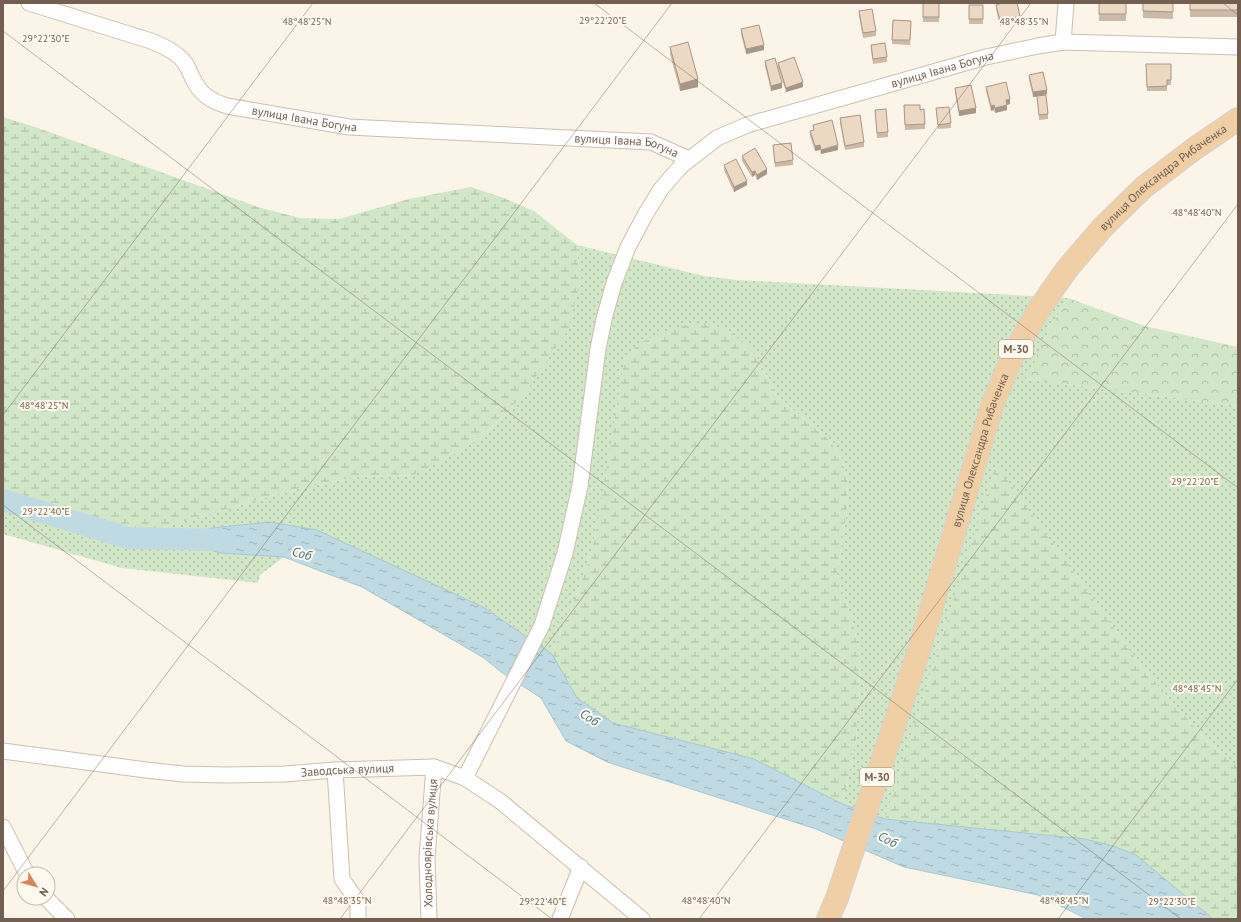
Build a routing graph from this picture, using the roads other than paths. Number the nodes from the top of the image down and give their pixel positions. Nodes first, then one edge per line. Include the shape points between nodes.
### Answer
1 (29, 3) edge
2 (1066, 3) edge
3 (1063, 42) junction
4 (1238, 47) edge
5 (1238, 119) edge
6 (689, 159) junction
7 (3, 751) edge
8 (434, 767) junction
9 (335, 770) junction
10 (465, 778) junction
11 (3, 827) edge
12 (23, 866) edge
13 (581, 867) junction
14 (54, 906) edge
15 (67, 919) edge
16 (358, 919) edge
17 (428, 919) edge
18 (560, 919) edge
19 (642, 919) edge
20 (828, 919) edge

1 - 6 street, вулиця Івана Богуна via 164,47 185,63 204,95 213,102 226,106 349,127 651,142
2 - 3 street
3 - 4 street, вулиця Івана Богуна
3 - 6 street, вулиця Івана Богуна via 986,57 747,125 717,138
5 - 20 highway, вулиця Олександра Рибаченка / М-30 via 1144,187 1103,227 1067,269 1039,309 1013,355 993,403 916,656
6 - 10 street via 661,189 645,215 614,283 598,349 580,486 565,553 542,625
7 - 9 street, Заводська вулиця via 183,774 262,775
8 - 9 street, Заводська вулиця
8 - 10 street, Заводська вулиця
8 - 17 street, Холодноярівська вулиця via 427,858
9 - 16 street via 342,879 358,902
10 - 13 street, Заводська вулиця via 500,801
11 - 12 street
13 - 18 street
13 - 19 street, Заводська вулиця
14 - 15 street

